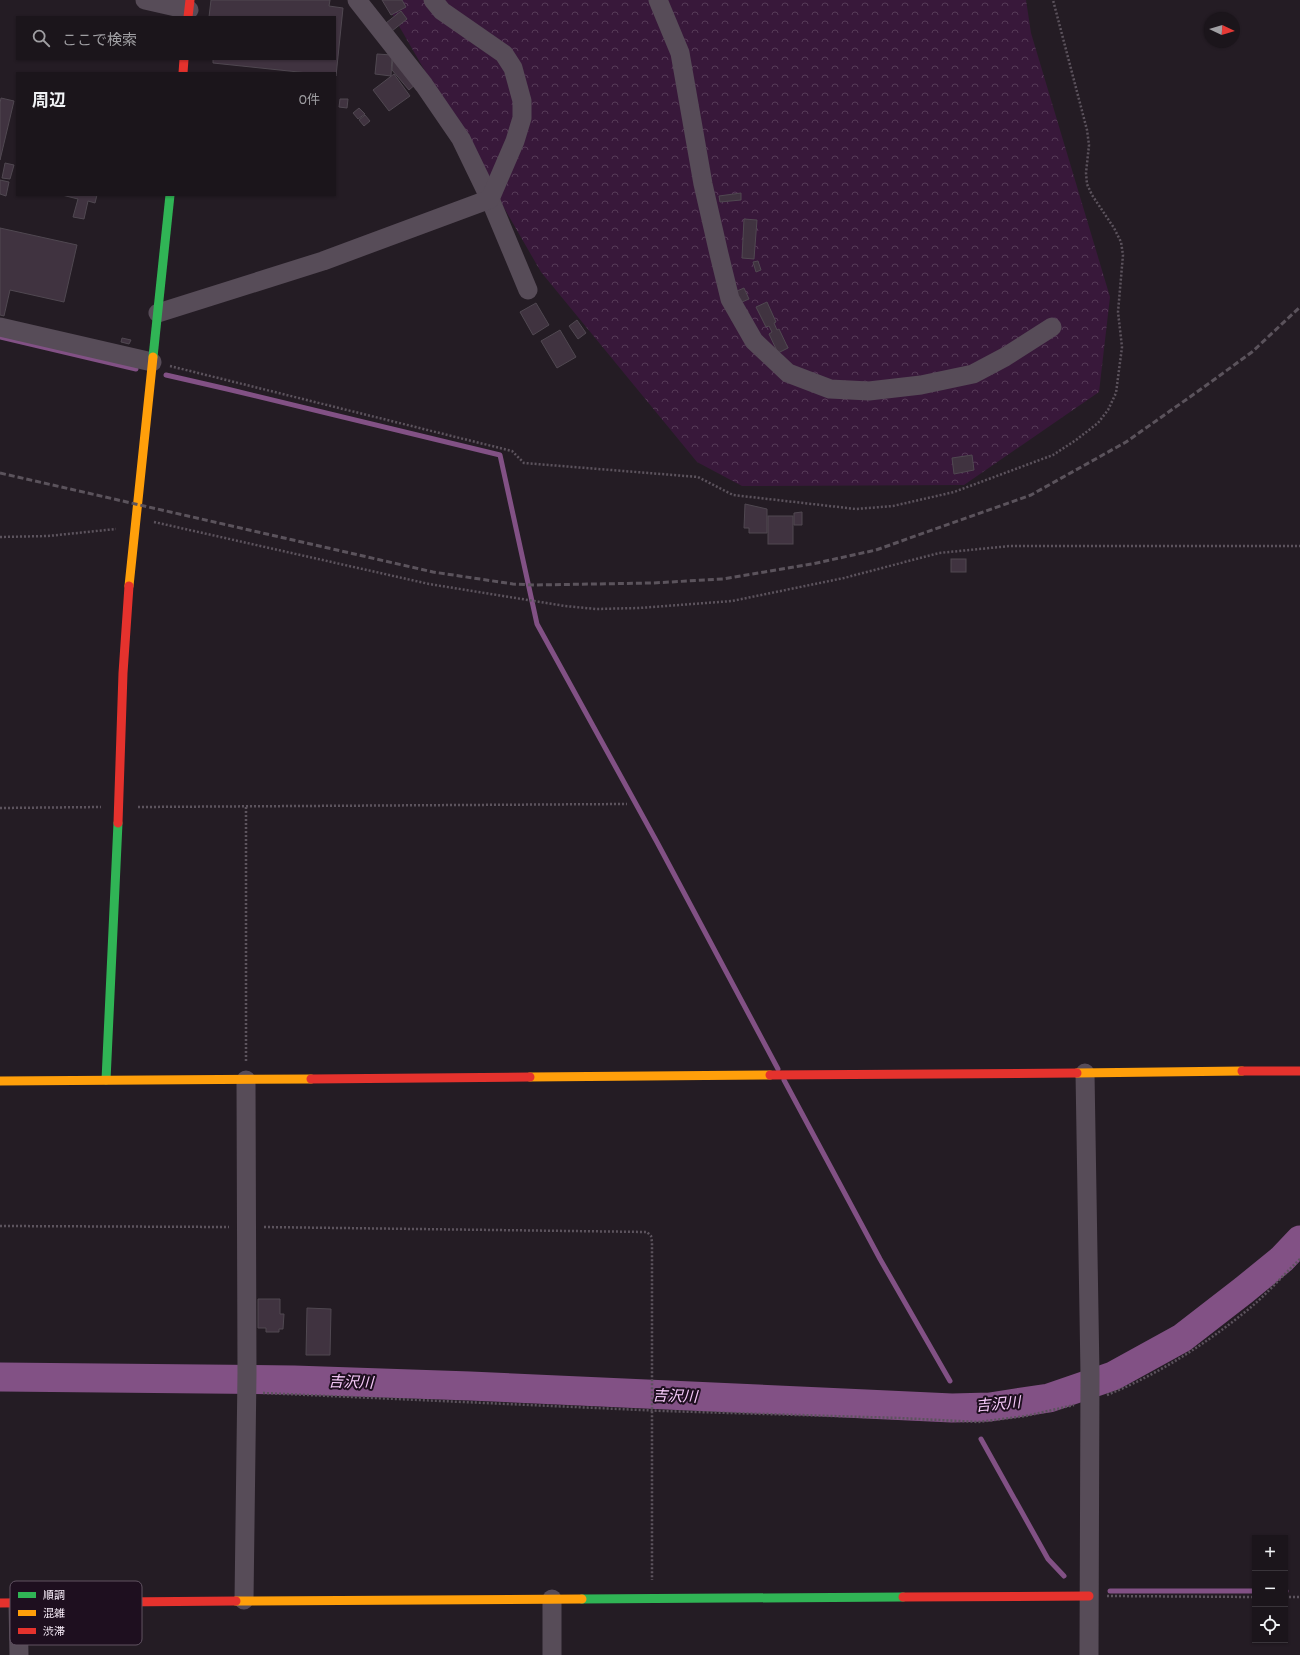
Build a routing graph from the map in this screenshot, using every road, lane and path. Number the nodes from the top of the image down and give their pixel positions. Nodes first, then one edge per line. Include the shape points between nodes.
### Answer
1 (145, 0) edge
2 (357, 0) edge
3 (433, 0) edge
4 (658, 0) edge
5 (189, 9) edge
6 (184, 60) edge
7 (183, 72) edge
8 (170, 196) edge
9 (490, 199) junction
10 (528, 290) dead end
11 (158, 313) junction
12 (0, 327) edge
13 (1052, 327) dead end
14 (152, 362) junction
15 (135, 527) junction
16 (0, 537) edge
17 (1300, 546) edge
18 (627, 804) dead end
19 (1300, 1071) edge
20 (1085, 1073) junction
21 (106, 1080) junction
22 (246, 1080) junction
23 (0, 1081) edge
24 (0, 1226) edge
25 (247, 1227) junction
26 (1300, 1259) edge
27 (246, 1384) junction
28 (1090, 1399) junction
29 (652, 1411) junction
30 (1088, 1596) junction
31 (1252, 1597) edge
32 (1288, 1597) edge
33 (1300, 1597) edge
34 (652, 1598) junction
35 (552, 1599) junction
36 (244, 1600) junction
37 (142, 1601) edge
38 (17, 1645) edge
39 (19, 1655) edge
40 (552, 1655) edge
41 (1089, 1655) edge

1 - 5 street
2 - 9 street via 424,85 461,139
3 - 9 street via 442,12 504,54 513,68 522,101 522,118
4 - 13 street via 680,53 704,184 730,299 754,341 788,373 830,389 869,391 921,385 973,374
6 - 7 street
8 - 11 street
9 - 10 street
9 - 11 street via 323,261
11 - 14 street
12 - 14 street
14 - 15 street
15 - 16 path via 48,536
15 - 17 path via 149,521 429,584 565,606 596,608 639,608 732,601 844,578 939,552 1010,546
15 - 21 street via 123,673
18 - 22 path via 246,807
19 - 20 street
20 - 22 street
20 - 28 street
21 - 22 street
21 - 23 street
22 - 25 street
24 - 25 path
25 - 27 street
25 - 29 path via 647,1232 652,1242
26 - 28 path via 1250,1307 1192,1352 1127,1387
27 - 29 path
27 - 36 street
28 - 29 path via 1026,1416 978,1422
28 - 30 street
29 - 34 path
30 - 31 path
30 - 34 street
30 - 41 street
32 - 33 path
34 - 35 street
35 - 36 street
35 - 40 street
36 - 37 street
38 - 39 street

